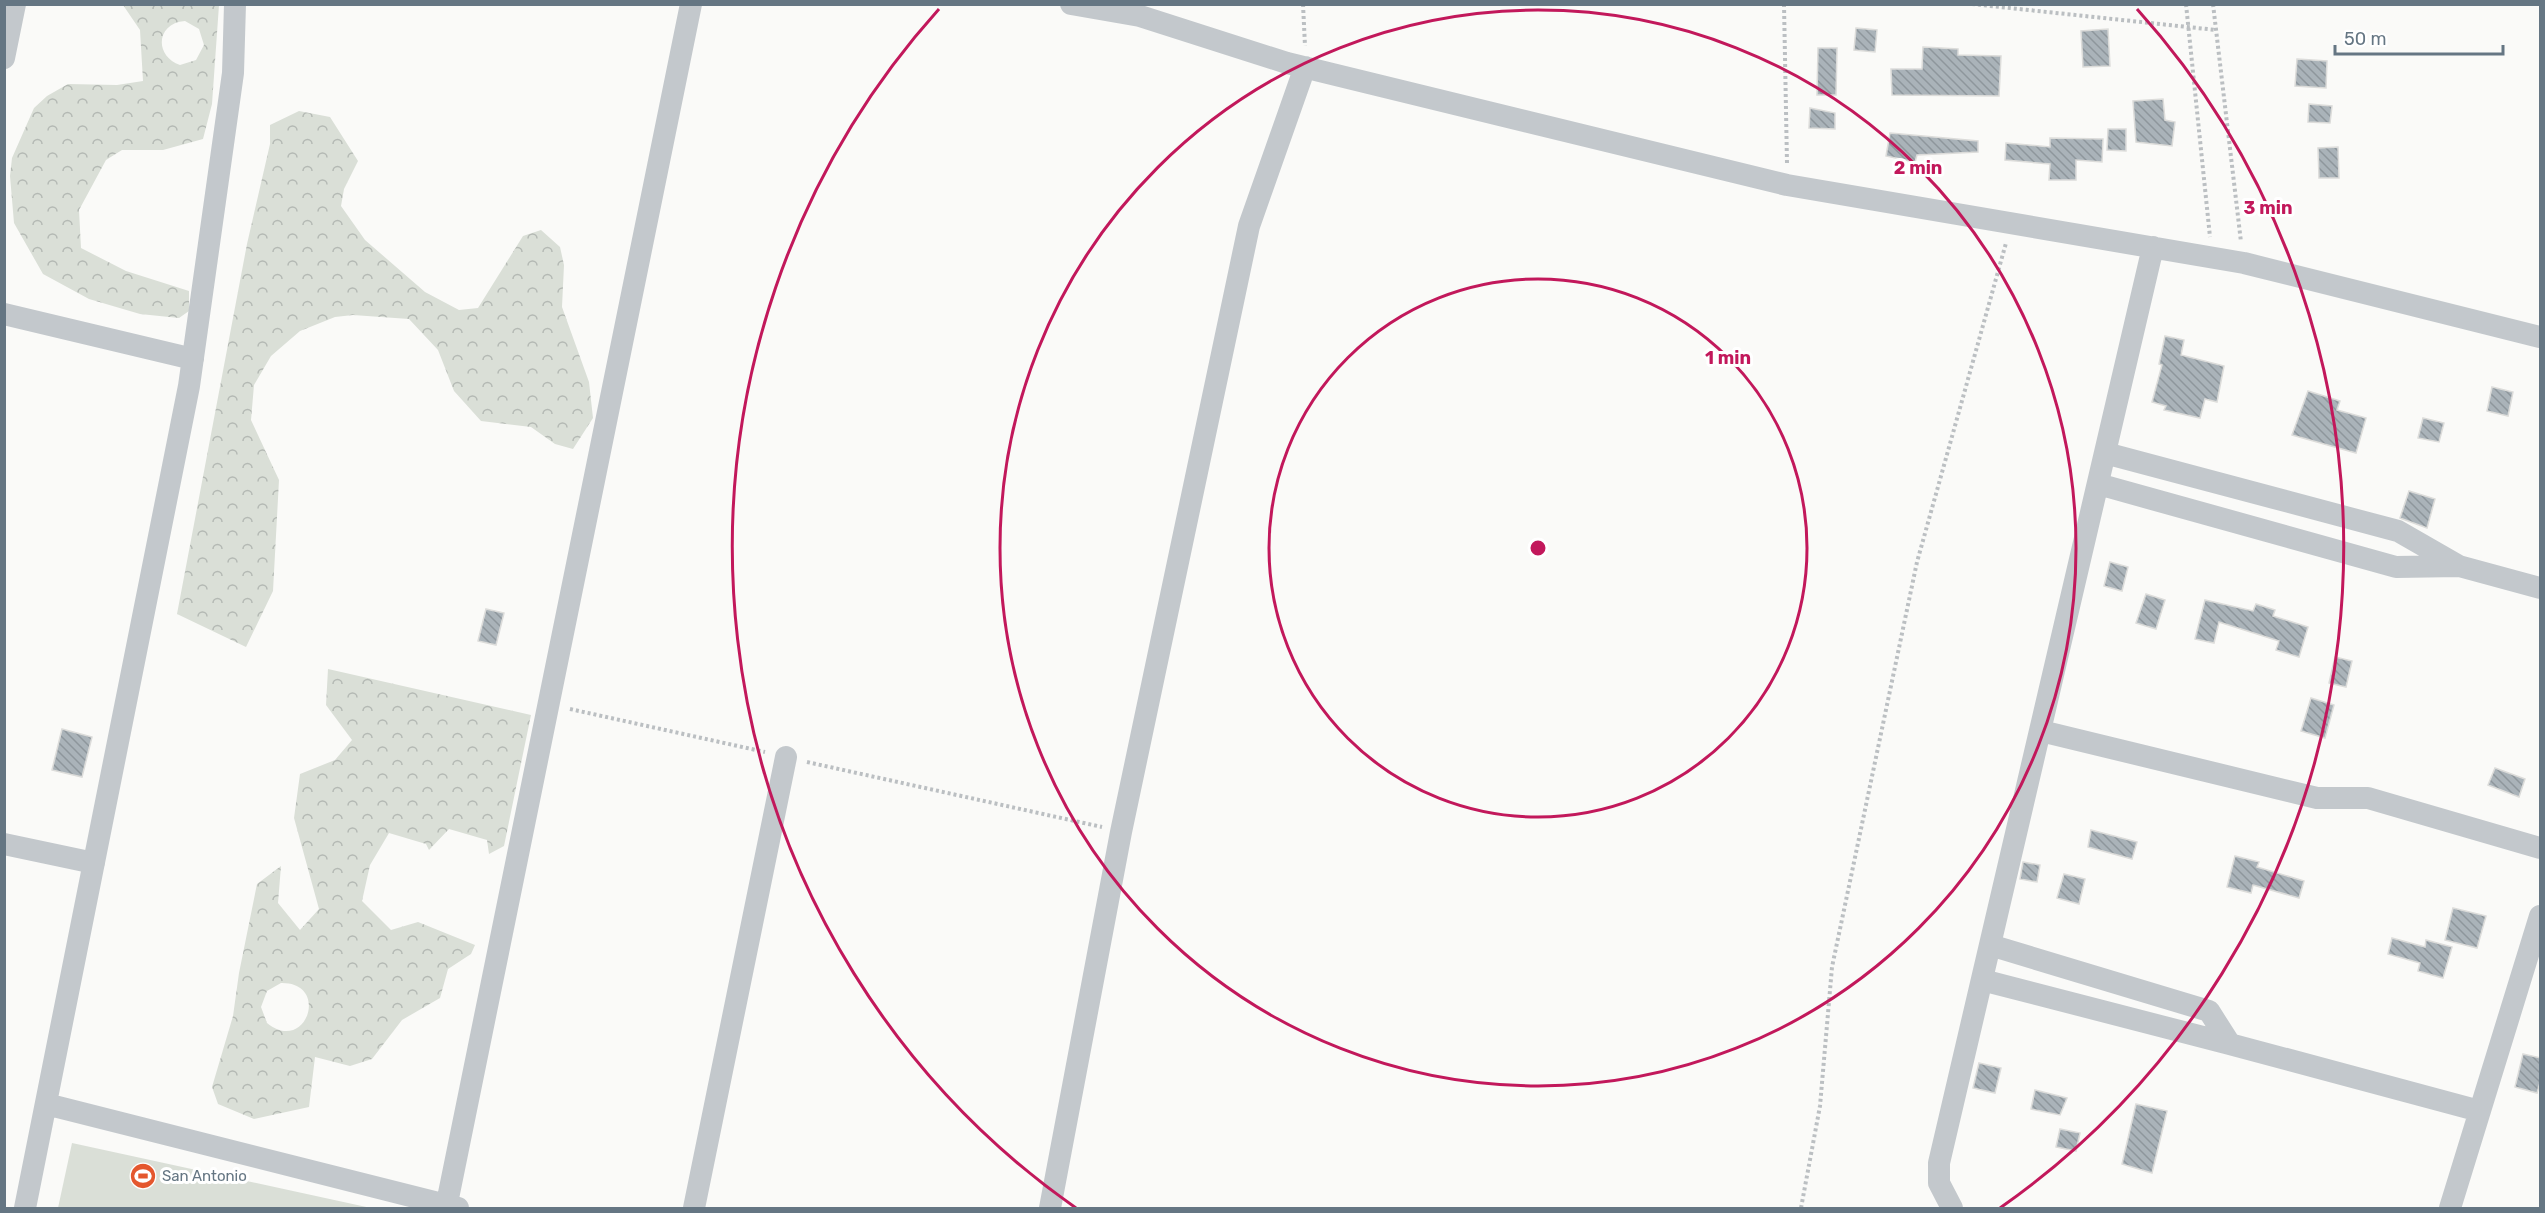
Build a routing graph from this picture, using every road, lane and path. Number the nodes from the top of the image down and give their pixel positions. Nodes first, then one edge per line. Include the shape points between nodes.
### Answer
1 (15, 4) edge
2 (235, 4) edge
3 (691, 4) edge
4 (1071, 4) edge
5 (1303, 4) edge
6 (1784, 4) edge
7 (1972, 4) edge
8 (2186, 4) edge
9 (2213, 4) edge
10 (2188, 28) junction
11 (2216, 30) junction
12 (4, 58) edge
13 (1305, 67) junction
14 (1787, 185) junction
15 (2012, 223) junction
16 (2154, 248) junction
17 (2212, 258) junction
18 (2244, 263) junction
19 (4, 314) edge
20 (2541, 337) edge
21 (193, 359) junction
22 (2105, 453) junction
23 (2098, 484) junction
24 (2459, 566) junction
25 (2541, 588) edge
26 (549, 704) junction
27 (2041, 731) junction
28 (786, 757) junction
29 (1121, 831) junction
30 (4, 844) edge
31 (2541, 848) edge
32 (94, 863) junction
33 (2541, 916) edge
34 (1990, 945) junction
35 (1982, 980) junction
36 (2230, 1044) junction
37 (46, 1104) junction
38 (2480, 1111) junction
39 (450, 1208) edge
40 (25, 1209) edge
41 (694, 1209) edge
42 (1050, 1209) edge
43 (1801, 1209) edge
44 (1952, 1209) edge
45 (2450, 1209) edge

1 - 12 street
2 - 21 street via 233,73
3 - 26 street
4 - 13 street via 1140,16
5 - 13 path
6 - 14 path
7 - 10 path
8 - 10 path
9 - 11 path
10 - 11 path
10 - 17 path
11 - 18 path
13 - 14 street
13 - 29 street via 1249,226
14 - 15 street
15 - 16 street
15 - 43 path via 1915,573 1832,967 1821,1106
16 - 17 street
16 - 22 street
17 - 18 street
18 - 20 street
19 - 21 street
21 - 32 street
22 - 23 street
22 - 24 street via 2398,531
23 - 24 street via 2396,567
23 - 27 street
24 - 25 street
26 - 28 path
26 - 39 street
27 - 31 street via 2317,798 2368,798
27 - 34 street
28 - 29 path
28 - 41 street
29 - 42 street
30 - 32 street
32 - 37 street
33 - 38 street
34 - 35 street
34 - 36 street via 2209,1011
35 - 36 street
35 - 44 street via 1940,1163 1939,1184
36 - 38 street
37 - 39 street
37 - 40 street
38 - 45 street

